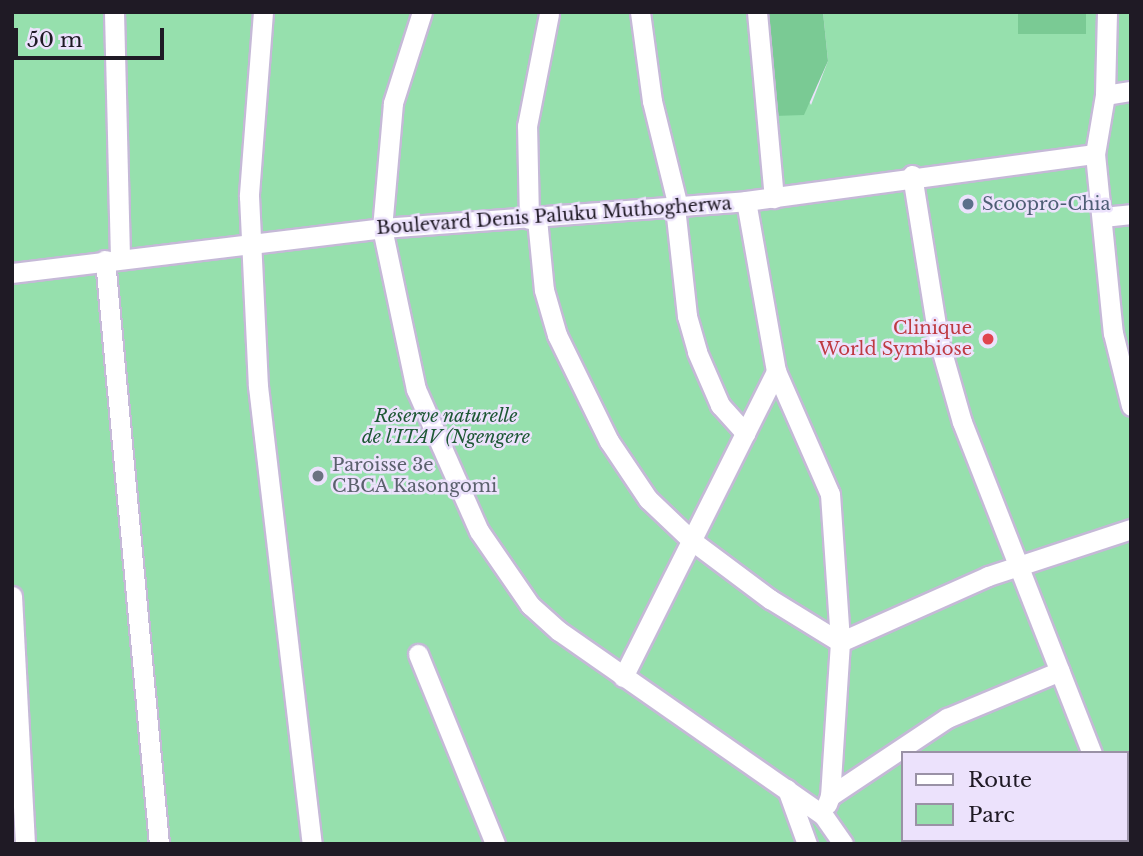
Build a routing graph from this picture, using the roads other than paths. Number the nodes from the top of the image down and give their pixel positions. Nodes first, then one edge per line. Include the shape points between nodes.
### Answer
1 (114, 12) edge
2 (263, 12) edge
3 (640, 12) edge
4 (757, 12) edge
5 (1107, 12) edge
6 (422, 13) edge
7 (549, 14) dead end
8 (1131, 91) edge
9 (1105, 95) junction
10 (1095, 154) junction
11 (912, 175) junction
12 (774, 198) junction
13 (746, 201) junction
14 (677, 207) junction
15 (1131, 214) edge
16 (1103, 217) junction
17 (533, 219) junction
18 (382, 228) junction
19 (250, 244) junction
20 (112, 259) junction
21 (12, 273) edge
22 (776, 371) junction
23 (1131, 406) edge
24 (745, 433) junction
25 (1131, 529) edge
26 (691, 540) junction
27 (1017, 565) junction
28 (12, 596) edge
29 (840, 642) junction
30 (418, 654) dead end
31 (1060, 671) junction
32 (623, 677) junction
33 (1091, 751) edge
34 (788, 789) junction
35 (830, 796) junction
36 (823, 815) junction
37 (25, 844) edge
38 (159, 844) edge
39 (312, 844) edge
40 (495, 844) edge
41 (807, 844) edge
42 (843, 844) edge

1 - 20 street
2 - 19 street via 249,196
3 - 14 street via 653,101
4 - 12 street
5 - 9 street
6 - 18 street via 393,103
7 - 17 street via 527,126
8 - 9 street
9 - 10 street
10 - 11 street, Boulevard Denis Paluku Muthogherwa
10 - 16 street
11 - 12 street, Boulevard Denis Paluku Muthogherwa
11 - 27 street via 941,349 962,422
12 - 13 street, Boulevard Denis Paluku Muthogherwa
13 - 14 street, Boulevard Denis Paluku Muthogherwa
13 - 22 street
14 - 17 street, Boulevard Denis Paluku Muthogherwa
14 - 24 street via 687,316 697,352 720,405
15 - 16 street
16 - 23 street via 1112,333
17 - 18 street, Boulevard Denis Paluku Muthogherwa
17 - 26 street via 544,290 557,335 580,384 609,441 648,499
18 - 19 street, Boulevard Denis Paluku Muthogherwa
18 - 32 street via 416,389 479,531 530,605
19 - 20 street, Boulevard Denis Paluku Muthogherwa
19 - 39 street via 263,453
20 - 21 street, Boulevard Denis Paluku Muthogherwa
20 - 38 street
22 - 24 street
22 - 29 street via 830,494
24 - 26 street
25 - 27 street
26 - 29 street via 789,613
26 - 32 street
27 - 29 street
27 - 31 street
28 - 37 street
29 - 35 street
30 - 40 street
31 - 33 street
31 - 35 street via 947,718
32 - 34 street
34 - 36 street
34 - 41 street
35 - 36 street
36 - 42 street

